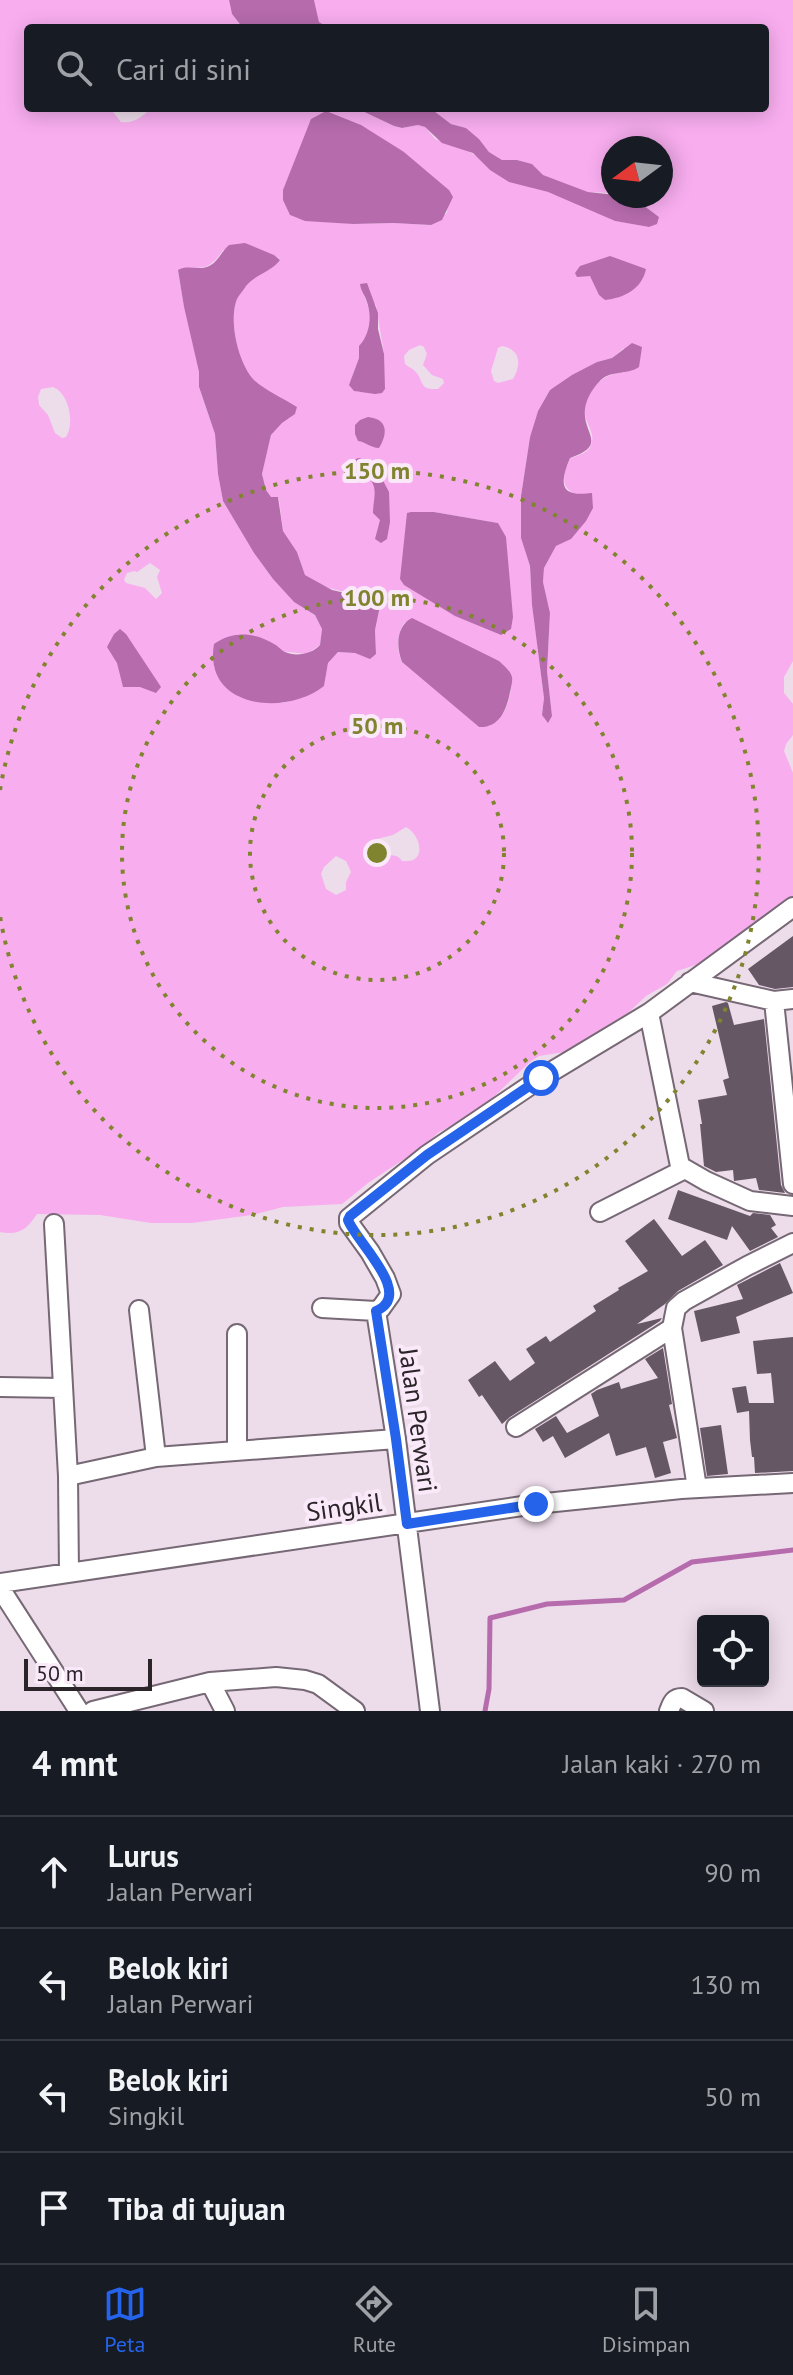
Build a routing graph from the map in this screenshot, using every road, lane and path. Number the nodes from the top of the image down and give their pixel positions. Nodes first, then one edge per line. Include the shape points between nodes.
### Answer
1 (793, 907) edge
2 (690, 982) junction
3 (784, 1000) edge
4 (649, 1013) junction
5 (683, 1170) junction
6 (793, 1184) edge
7 (793, 1206) edge
8 (600, 1212) dead end
9 (54, 1224) dead end
10 (793, 1243) edge
11 (322, 1308) dead end
12 (139, 1310) dead end
13 (376, 1311) junction
14 (672, 1328) junction
15 (237, 1334) dead end
16 (0, 1387) edge
17 (62, 1388) junction
18 (516, 1427) dead end
19 (396, 1439) junction
20 (237, 1451) junction
21 (156, 1457) junction
22 (68, 1476) junction
23 (793, 1483) edge
24 (697, 1488) junction
25 (407, 1524) junction
26 (69, 1573) junction
27 (0, 1586) edge
28 (210, 1682) junction
29 (79, 1711) edge
30 (93, 1711) edge
31 (225, 1711) edge
32 (355, 1711) edge
33 (430, 1711) edge
34 (669, 1711) edge
35 (704, 1711) edge

1 - 2 street, Jalan Perwari
2 - 3 street
2 - 4 street, Jalan Perwari
3 - 6 street
4 - 5 street
4 - 13 street, Jalan Perwari via 453,1137 350,1216 349,1223 390,1288 390,1296
5 - 7 street via 750,1201
5 - 8 street
9 - 17 street
10 - 14 street via 684,1301 676,1308
11 - 13 street
12 - 21 street
13 - 19 street, Jalan Perwari
14 - 18 street
14 - 24 street
15 - 20 street
16 - 17 street
17 - 22 street
19 - 20 street
19 - 25 street, Jalan Perwari
20 - 21 street
21 - 22 street
22 - 26 street
23 - 24 street, Singkil
24 - 25 street, Singkil
25 - 26 street, Singkil
25 - 33 street, Jalan Perwari
26 - 27 street, Singkil
27 - 29 street
28 - 30 street
28 - 31 street
28 - 32 street via 305,1680
34 - 35 street via 678,1698

